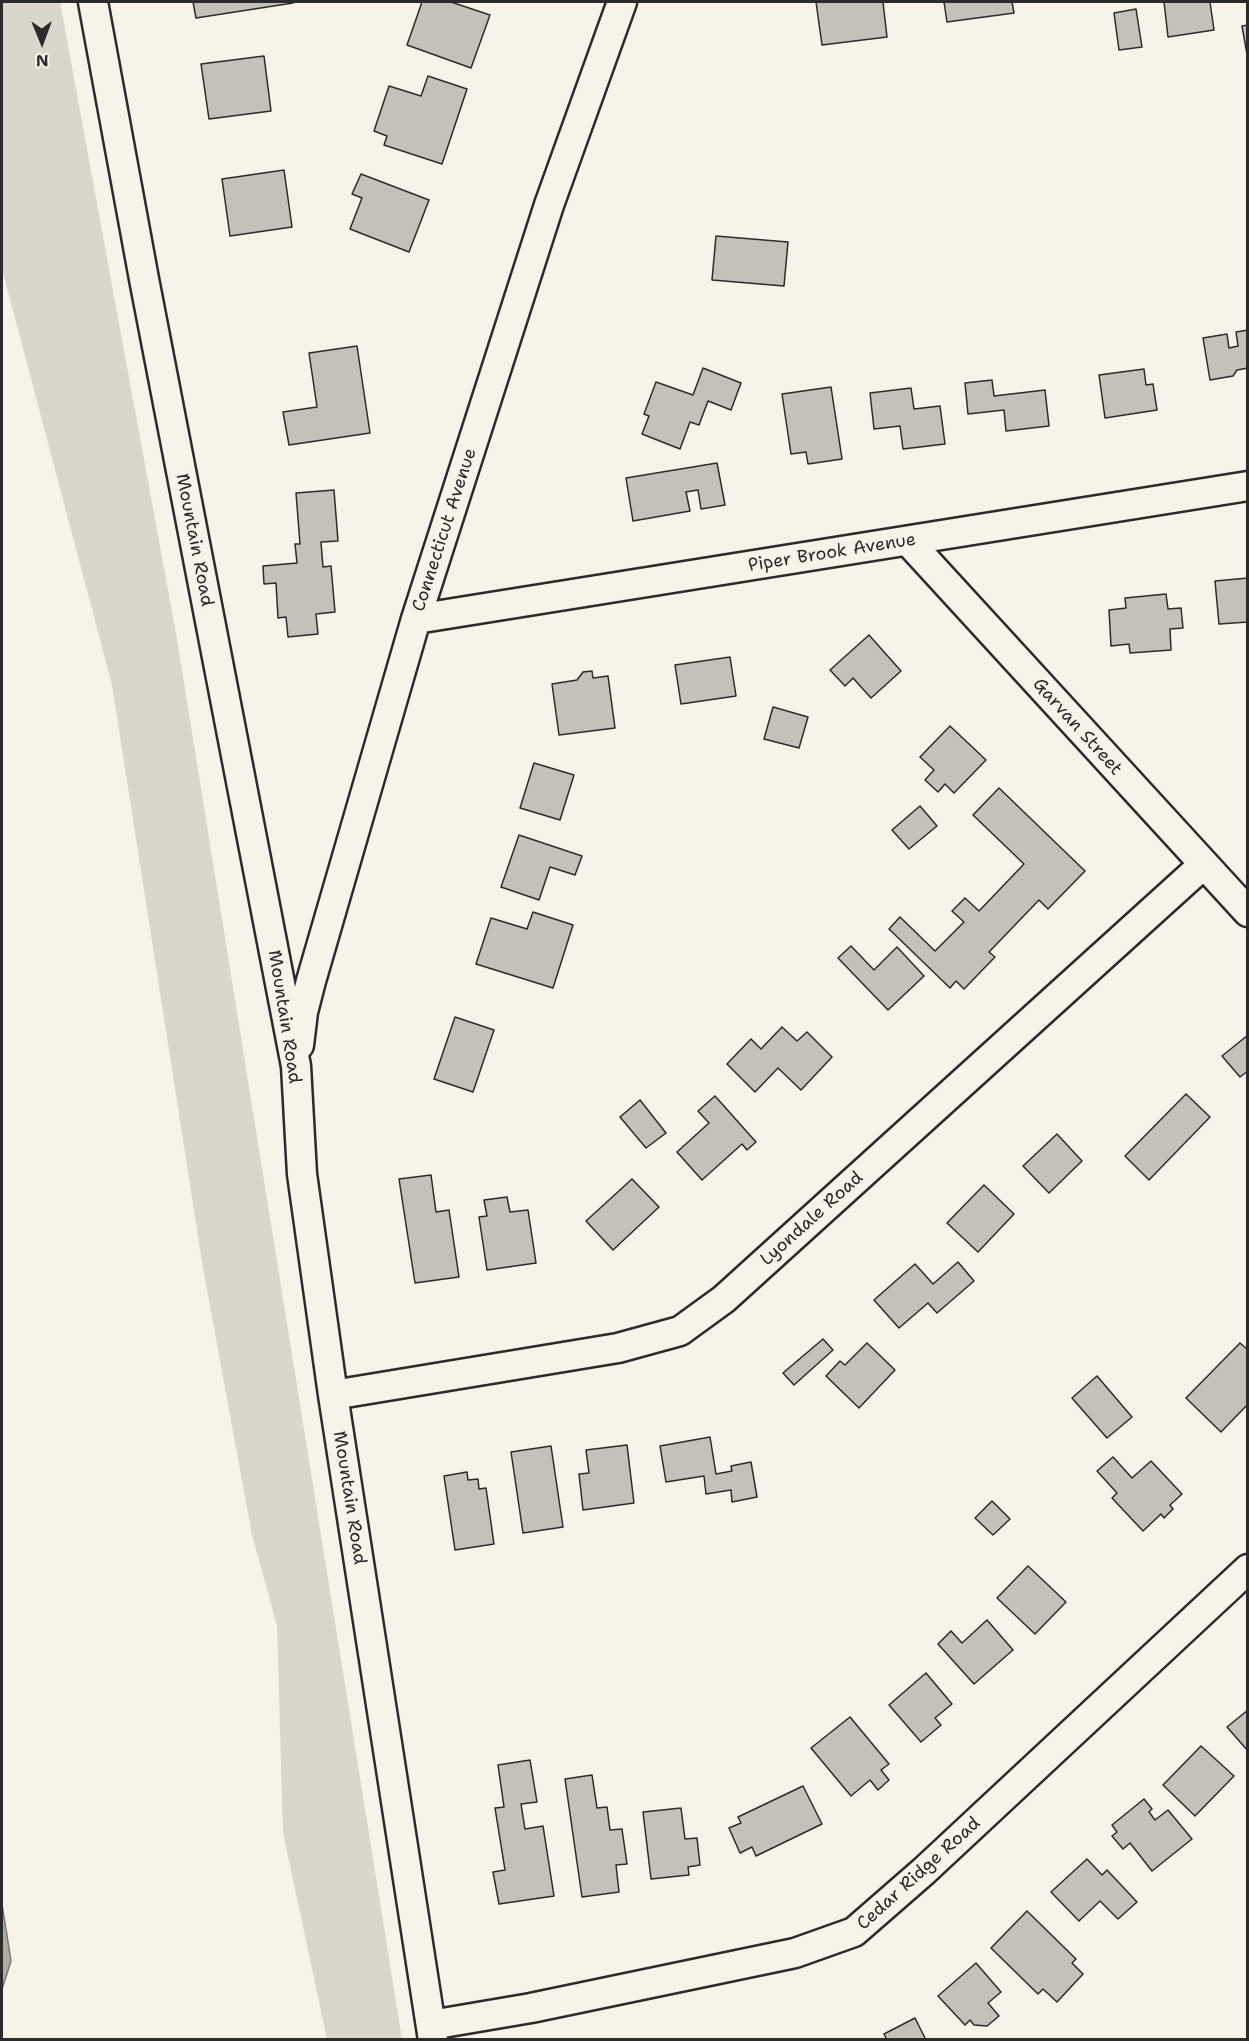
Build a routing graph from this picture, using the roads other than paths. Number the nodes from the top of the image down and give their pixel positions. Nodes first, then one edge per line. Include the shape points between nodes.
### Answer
1 (93, 2) edge
2 (622, 2) edge
3 (1248, 486) edge
4 (908, 541) junction
5 (416, 619) junction
6 (1203, 865) junction
7 (1248, 912) edge
8 (296, 1066) junction
9 (333, 1395) junction
10 (1248, 1569) edge
11 (432, 2032) edge

1 - 8 street, Mountain Road
2 - 5 street, Connecticut Avenue via 549,205
3 - 4 street, Piper Brook Avenue
4 - 5 street, Piper Brook Avenue
4 - 6 street, Garvan Street
5 - 8 street, Connecticut Avenue via 314,970 303,1012
6 - 7 street, Garvan Street
6 - 9 street, Lyondale Road via 724,1299 680,1331 618,1348
8 - 9 street, Mountain Road via 302,1174
9 - 11 street, Mountain Road
10 - 11 street, Cedar Ridge Road via 854,1932 784,1955

